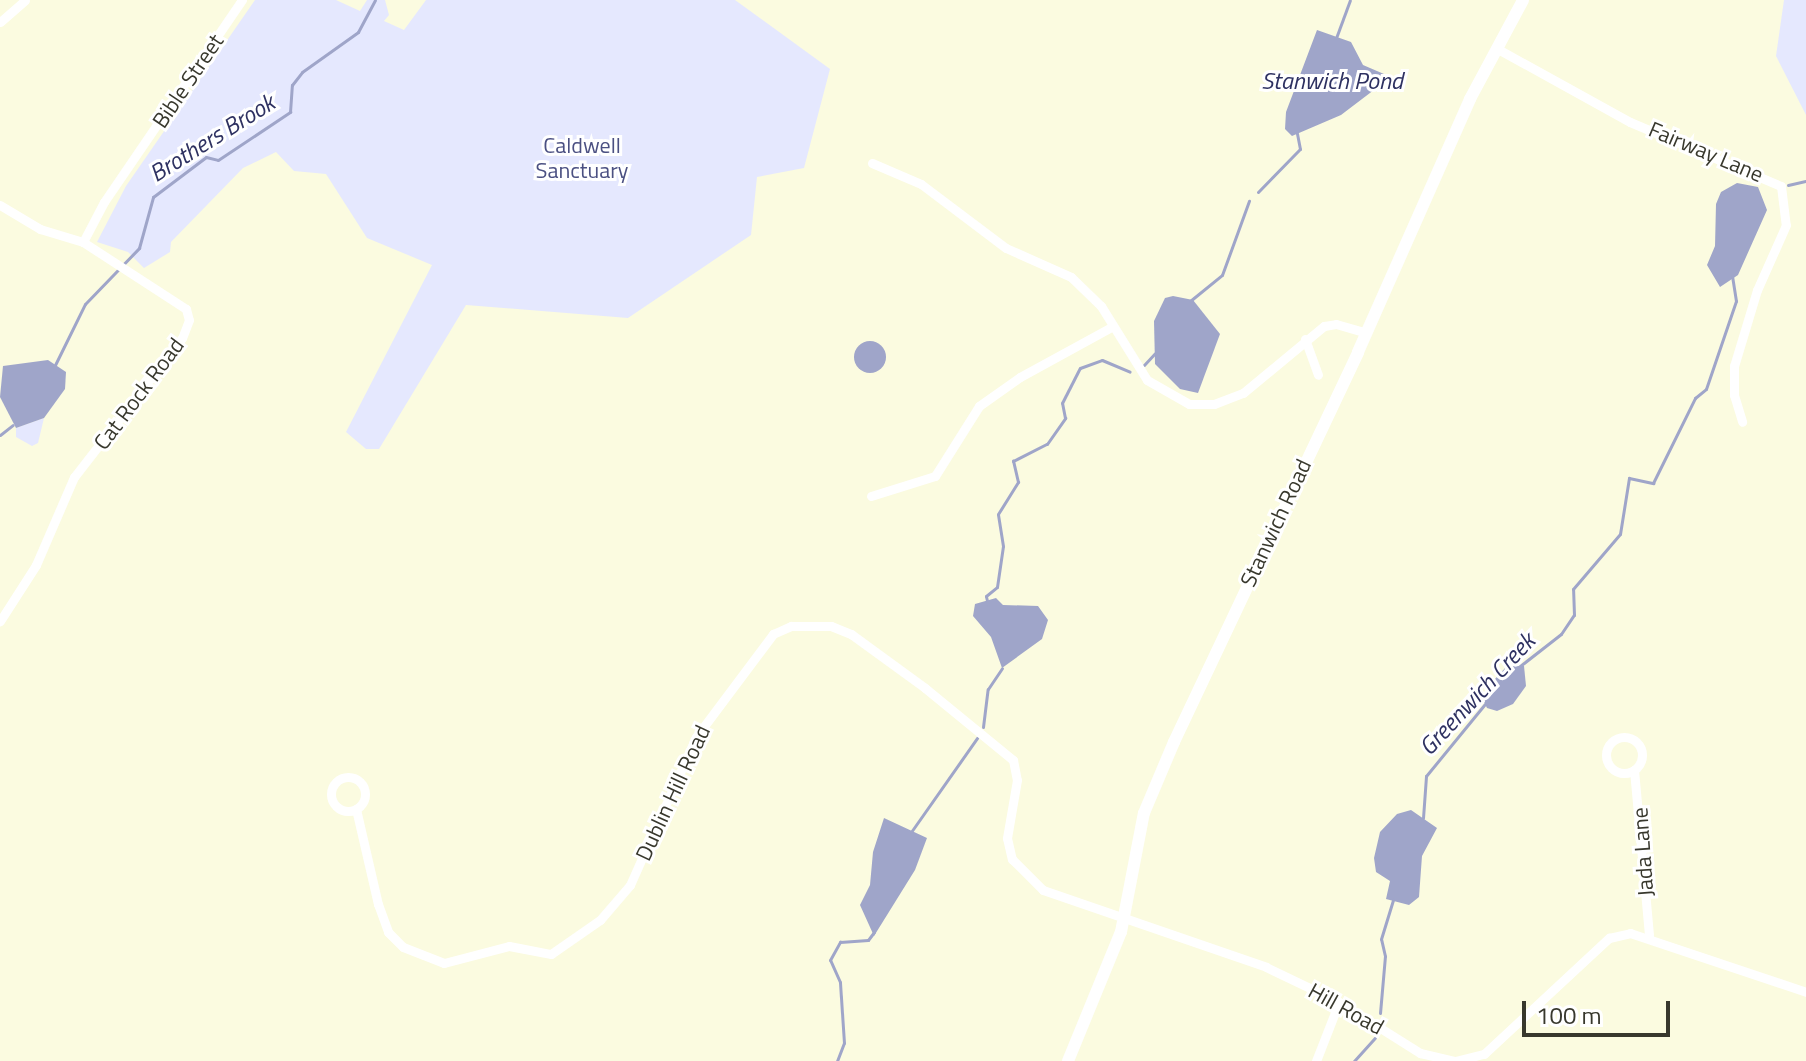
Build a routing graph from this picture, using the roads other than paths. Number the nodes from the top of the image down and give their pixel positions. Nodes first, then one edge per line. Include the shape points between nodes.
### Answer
1 (25, 0) edge
2 (242, 0) edge
3 (1523, 0) edge
4 (0, 22) edge
5 (1496, 48) junction
6 (872, 163) dead end
7 (0, 205) edge
8 (83, 242) junction
9 (1113, 326) junction
10 (1367, 333) junction
11 (1305, 339) junction
12 (1318, 375) dead end
13 (1742, 422) dead end
14 (871, 496) dead end
15 (0, 621) edge
16 (1634, 770) junction
17 (356, 809) dead end
18 (1122, 914) junction
19 (1649, 936) junction
20 (1806, 992) edge
21 (1339, 1002) junction
22 (1068, 1061) edge
23 (1316, 1061) edge

1 - 4 street
2 - 8 street, Bible Street via 104,202
3 - 5 street, Stanwich Road
5 - 10 street, Stanwich Road
5 - 13 street, Fairway Lane via 1630,122 1781,186 1786,225 1757,290 1734,366 1734,395
6 - 9 street via 921,184 1006,248 1071,277
7 - 8 street, Cat Rock Road via 40,229
8 - 15 street, Cat Rock Road via 186,309 187,329 74,477 36,565
9 - 11 street via 1147,380 1174,399 1201,406 1243,393
9 - 14 street via 979,406 935,476
10 - 11 street via 1336,324
10 - 18 street, Stanwich Road via 1149,801
11 - 12 street
16 - 16 street, Jada Lane via 1623,773 1608,763 1606,752 1616,738 1633,739 1641,748
16 - 19 street, Jada Lane
17 - 18 street, Dublin Hill Road via 378,904 388,932 403,947 444,963 509,946 551,954 600,920 630,885 696,737 773,634 791,626 831,626 851,634 925,688 1013,760 1017,780 1007,838 1012,859 1027,877 1043,890
18 - 21 street, Hill Road via 1266,967
18 - 22 street, Stanwich Road via 1121,932
19 - 20 street, Hill Road via 1738,972
19 - 21 street, Hill Road via 1609,938 1497,1044 1472,1059 1420,1053
21 - 23 street

